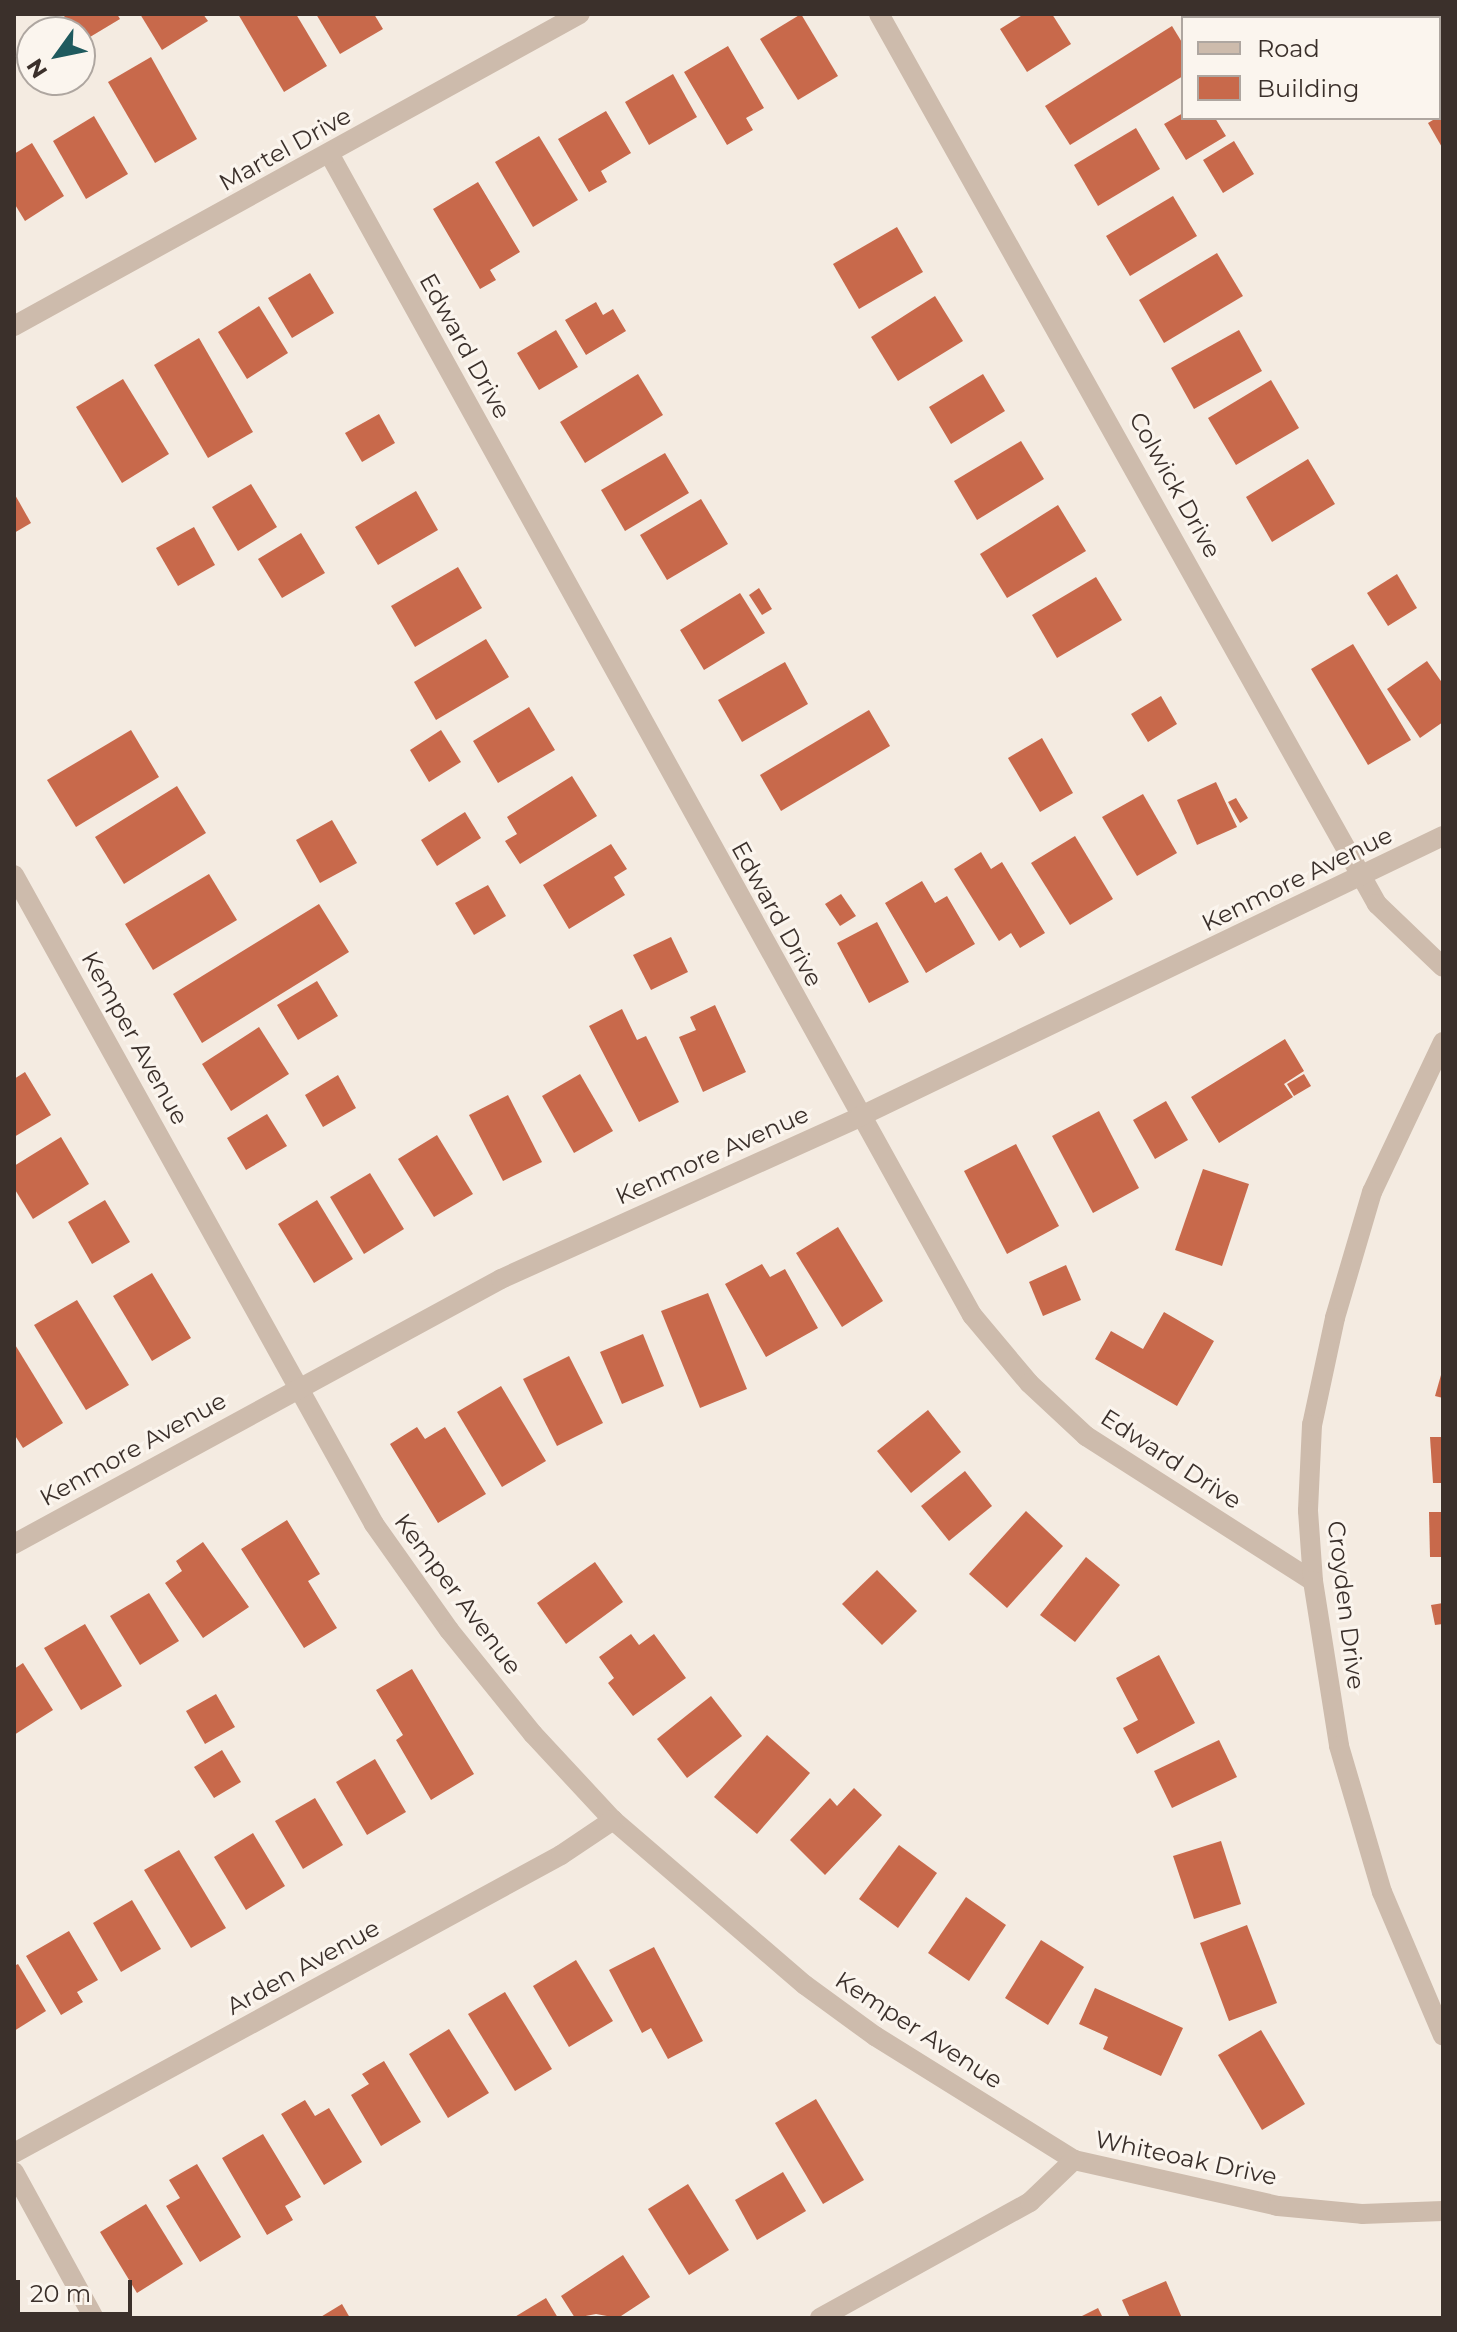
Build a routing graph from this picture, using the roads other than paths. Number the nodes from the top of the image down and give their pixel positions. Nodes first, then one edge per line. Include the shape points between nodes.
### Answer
1 (580, 14) edge
2 (879, 14) edge
3 (330, 155) junction
4 (14, 326) edge
5 (1443, 836) edge
6 (14, 875) edge
7 (1363, 877) junction
8 (1443, 967) edge
9 (1443, 1042) edge
10 (859, 1117) junction
11 (296, 1390) junction
12 (14, 1544) edge
13 (1313, 1581) junction
14 (613, 1820) junction
15 (1443, 2036) edge
16 (14, 2153) edge
17 (1074, 2160) junction
18 (14, 2172) edge
19 (1443, 2211) edge
20 (94, 2318) edge
21 (820, 2318) edge

1 - 3 street, Martel Drive
2 - 7 street, Colwick Drive
3 - 4 street, Martel Drive
3 - 10 street, Edward Drive
5 - 7 street, Kenmore Avenue
6 - 11 street, Kemper Avenue
7 - 8 street, Colwick Drive via 1377,904
7 - 10 street, Kenmore Avenue
9 - 13 street, Croyden Drive via 1372,1192 1335,1318 1312,1425 1308,1511
10 - 11 street, Kenmore Avenue via 501,1279
10 - 13 street, Edward Drive via 949,1279 1029,1383 1086,1436 1146,1478
11 - 12 street, Kenmore Avenue
11 - 14 street, Kemper Avenue via 374,1524 449,1630 533,1734
13 - 15 street, Croyden Drive via 1339,1746 1382,1892
14 - 16 street, Arden Avenue via 561,1855
14 - 17 street, Kemper Avenue via 691,1891 875,2036
17 - 19 street, Whiteoak Drive via 1278,2206 1362,2214
17 - 21 street, Whiteoak Drive via 1030,2202
18 - 20 street

